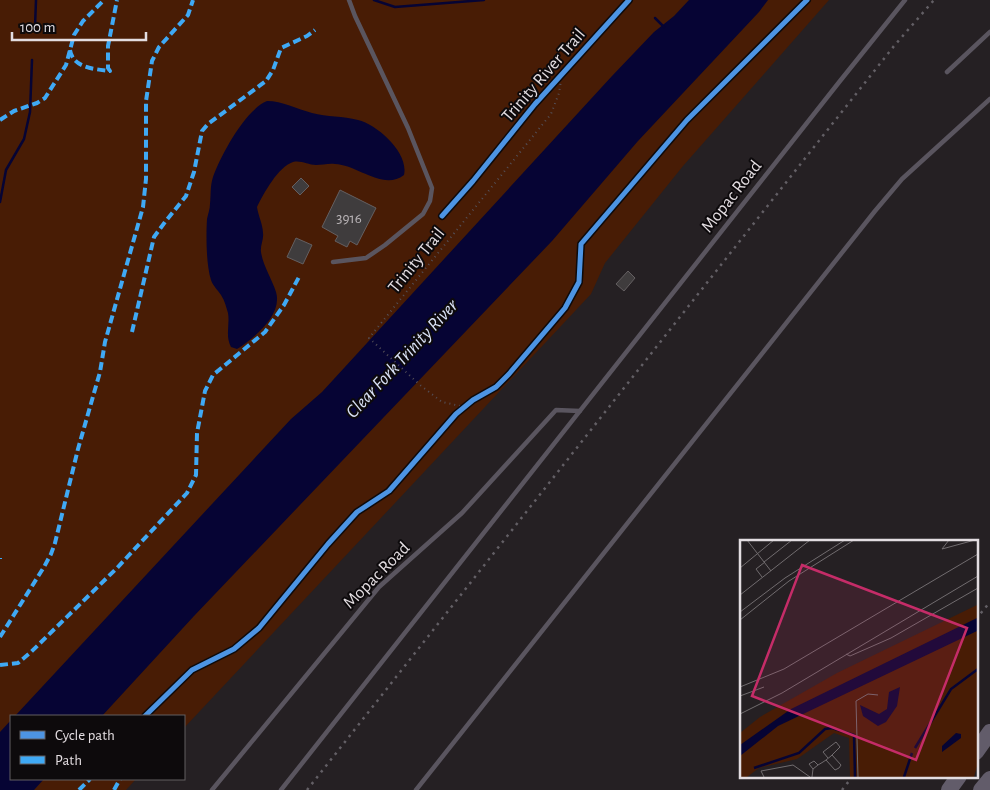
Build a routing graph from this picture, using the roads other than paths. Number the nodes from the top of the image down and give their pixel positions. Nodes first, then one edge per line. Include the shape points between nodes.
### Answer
1 (349, 0) edge
2 (905, 0) edge
3 (990, 32) edge
4 (947, 72) dead end
5 (990, 99) edge
6 (332, 262) dead end
7 (580, 411) junction
8 (990, 732) edge
9 (978, 749) edge
10 (958, 778) edge
11 (990, 779) edge
12 (212, 790) edge
13 (281, 790) edge
14 (416, 790) edge
15 (949, 790) edge
16 (981, 790) edge

1 - 6 lane via 432,188 423,214 385,245 366,258
2 - 7 lane, Mopac Road
3 - 4 lane
5 - 14 lane via 902,179 875,211
7 - 12 lane, Mopac Road via 556,410 462,512 379,587
7 - 13 lane, Mopac Road
8 - 9 highway
10 - 15 highway
11 - 16 highway

